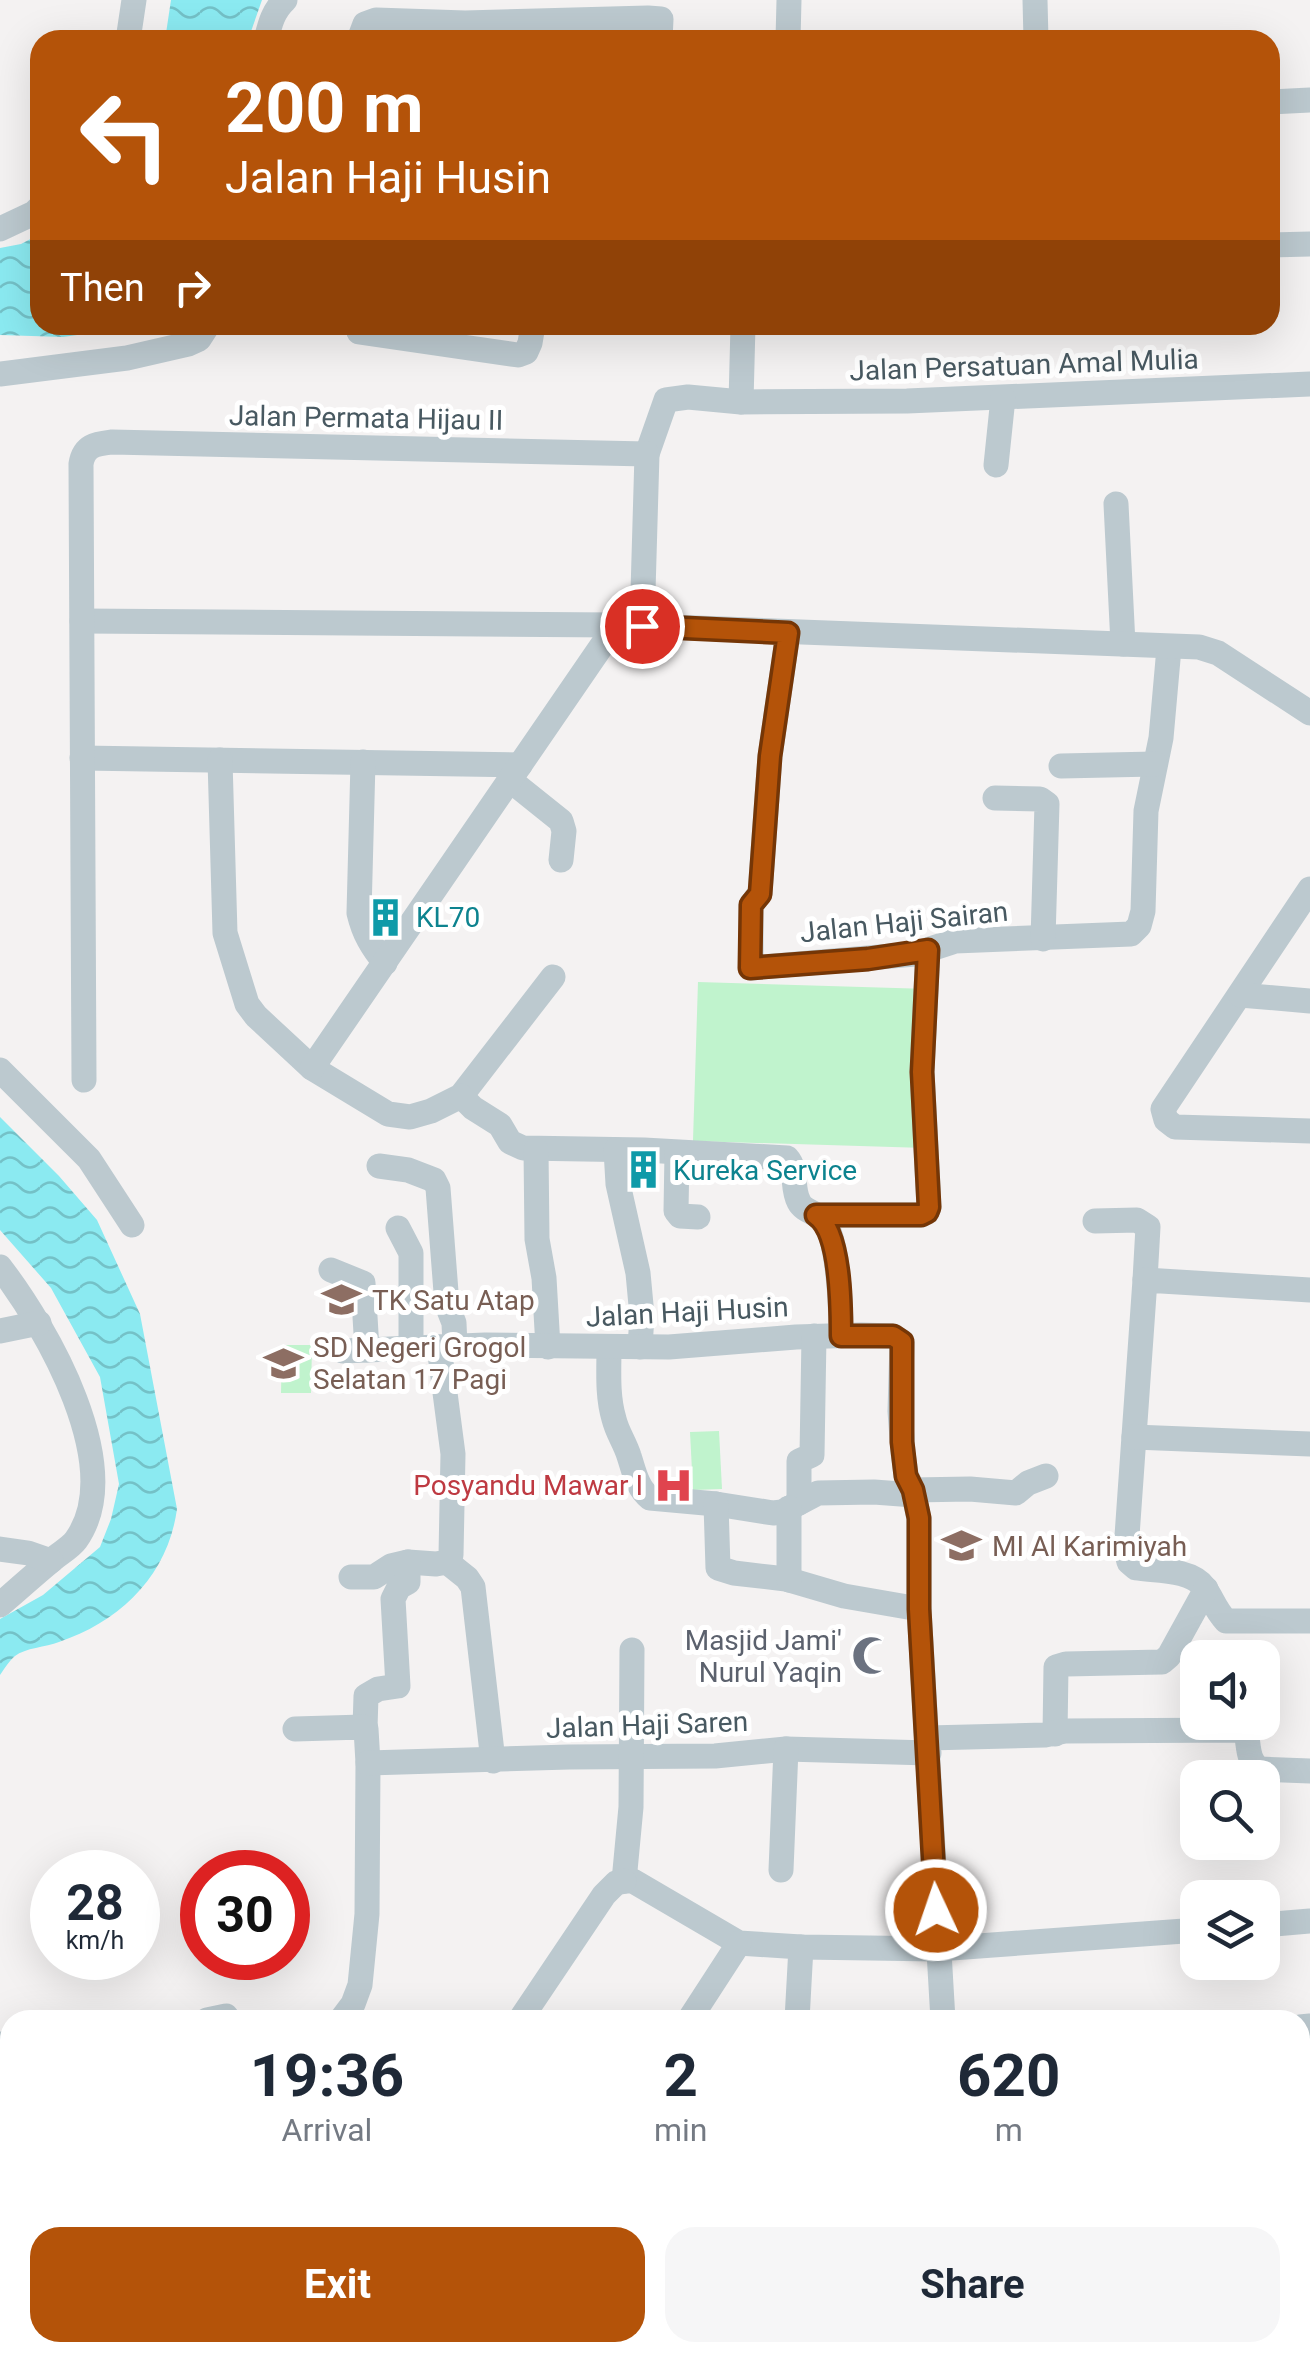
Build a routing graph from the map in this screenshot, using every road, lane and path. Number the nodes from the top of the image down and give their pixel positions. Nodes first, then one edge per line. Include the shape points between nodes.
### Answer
1 (134, 0) edge
2 (285, 0) edge
3 (789, 0) edge
4 (1035, 0) edge
5 (661, 20) edge
6 (130, 30) edge
7 (268, 30) edge
8 (364, 30) edge
9 (449, 30) edge
10 (561, 30) edge
11 (788, 30) edge
12 (1036, 30) edge
13 (1310, 100) edge
14 (1280, 102) edge
15 (30, 215) edge
16 (0, 229) edge
17 (1310, 244) edge
18 (1280, 245) edge
19 (202, 335) edge
20 (380, 335) edge
21 (531, 335) edge
22 (743, 335) edge
23 (0, 374) edge
24 (1310, 384) edge
25 (1003, 398) junction
26 (741, 402) junction
27 (648, 454) junction
28 (996, 465) dead end
29 (1116, 504) dead end
30 (82, 621) junction
31 (616, 625) junction
32 (642, 626) junction
33 (788, 633) junction
34 (1123, 644) junction
35 (1170, 648) junction
36 (1310, 713) edge
37 (82, 758) junction
38 (220, 760) junction
39 (363, 762) junction
40 (1155, 764) junction
41 (1061, 766) dead end
42 (515, 773) junction
43 (995, 798) dead end
44 (561, 860) dead end
45 (1306, 900) edge
46 (1043, 939) junction
47 (928, 950) junction
48 (385, 963) junction
49 (553, 977) dead end
50 (1240, 995) junction
51 (1310, 1000) edge
52 (312, 1068) junction
53 (0, 1070) edge
54 (84, 1080) dead end
55 (461, 1096) junction
56 (1310, 1131) edge
57 (536, 1150) junction
58 (616, 1150) junction
59 (680, 1153) junction
60 (379, 1166) dead end
61 (816, 1215) junction
62 (698, 1216) dead end
63 (1095, 1222) dead end
64 (132, 1224) dead end
65 (398, 1228) dead end
66 (0, 1267) edge
67 (331, 1270) dead end
68 (1145, 1280) junction
69 (1310, 1290) edge
70 (39, 1323) junction
71 (0, 1331) edge
72 (814, 1336) junction
73 (841, 1336) junction
74 (447, 1347) junction
75 (548, 1347) junction
76 (608, 1347) junction
77 (640, 1347) junction
78 (412, 1348) junction
79 (1134, 1437) junction
80 (1310, 1444) edge
81 (1046, 1476) dead end
82 (914, 1492) junction
83 (716, 1504) junction
84 (794, 1506) junction
85 (0, 1549) edge
86 (50, 1561) junction
87 (408, 1562) junction
88 (446, 1562) junction
89 (351, 1577) dead end
90 (790, 1580) junction
91 (1206, 1589) junction
92 (0, 1605) edge
93 (919, 1609) junction
94 (1310, 1621) edge
95 (632, 1650) dead end
96 (296, 1728) dead end
97 (365, 1728) junction
98 (1055, 1734) junction
99 (928, 1746) junction
100 (786, 1750) junction
101 (632, 1756) junction
102 (493, 1761) junction
103 (368, 1763) junction
104 (1310, 1771) edge
105 (781, 1870) dead end
106 (624, 1880) junction
107 (1310, 1921) edge
108 (1280, 1923) edge
109 (1180, 1931) edge
110 (739, 1942) junction
111 (802, 1947) junction
112 (938, 1948) junction
113 (349, 2010) edge
114 (527, 2010) edge
115 (696, 2010) edge
116 (799, 2010) edge
117 (942, 2010) edge

1 - 6 street
2 - 7 street
3 - 11 street
4 - 12 street
5 - 10 street
8 - 9 street via 376,20
13 - 14 street
15 - 16 street
17 - 18 street
19 - 23 street via 127,358
20 - 21 street via 518,355 526,352
22 - 26 street
24 - 25 street, Jalan Persatuan Amal Mulia
25 - 26 street, Jalan Persatuan Amal Mulia
25 - 28 street
26 - 27 street, Jalan Persatuan Amal Mulia via 666,400
27 - 30 street, Jalan Permata Hijau II via 94,444 81,464
27 - 32 street
29 - 34 street
30 - 31 street
30 - 37 street, Jalan Permata Hijau II
31 - 32 street
31 - 42 street
32 - 33 street
33 - 34 street
33 - 47 street, Jalan Haji Sairan via 760,894 751,905 750,968
34 - 35 street
35 - 36 street via 1218,652
35 - 40 street, Jalan Haji Sairan
37 - 38 street
37 - 54 street, Jalan Permata Hijau II
38 - 39 street
38 - 52 street via 225,933 247,1004
39 - 42 street
39 - 48 street via 359,914
40 - 41 street
40 - 46 street, Jalan Haji Sairan via 1139,926 1131,934
42 - 44 street via 561,821
42 - 48 street
43 - 46 street via 1047,804
45 - 50 street
46 - 47 street, Jalan Haji Sairan via 955,941
47 - 61 street via 922,1072 927,1212
48 - 52 street
49 - 55 street
50 - 51 street
50 - 56 street via 1163,1109 1166,1120 1175,1127
52 - 55 street via 388,1114 410,1117
53 - 64 street via 89,1160
55 - 57 street via 500,1125 516,1147
57 - 58 street
57 - 75 street
58 - 59 street
58 - 77 street via 638,1274
59 - 61 street via 787,1158 799,1204
59 - 62 street via 676,1211
60 - 74 street via 408,1170 438,1188 446,1305 454,1323
61 - 73 street via 836,1259
63 - 68 street via 1137,1220 1148,1226
65 - 78 street via 412,1253
66 - 70 street
67 - 78 street, Jalan Haji Husin via 363,1284 355,1350
68 - 69 street
68 - 79 street
70 - 71 street
70 - 86 street via 82,1421 94,1476 85,1524 74,1543
72 - 73 street, Jalan Haji Husin
72 - 77 street, Jalan Haji Husin
72 - 84 street via 812,1454 800,1461
73 - 82 street, Jalan Haji Husin via 893,1336 902,1342 902,1442
74 - 75 street, Jalan Haji Husin
74 - 78 street, Jalan Haji Husin
74 - 88 street via 453,1454
75 - 76 street, Jalan Haji Husin
76 - 77 street, Jalan Haji Husin
76 - 83 street via 611,1408 644,1494
79 - 80 street
79 - 91 street via 1129,1562 1194,1577
81 - 82 street via 1016,1492
82 - 84 street via 832,1492
82 - 93 street, Jalan Haji Husin
83 - 84 street via 773,1514
83 - 90 street via 718,1568
84 - 90 street
85 - 86 street
86 - 92 street
87 - 88 street
87 - 89 street via 374,1577
87 - 97 street via 408,1582 393,1599 398,1686 366,1696
88 - 102 street via 473,1587
90 - 93 street
91 - 94 street via 1226,1621
91 - 98 street via 1162,1662 1058,1664
93 - 99 street, Jalan Haji Husin
95 - 101 street
96 - 97 street
97 - 103 street
98 - 99 street, Jalan Haji Saren
98 - 104 street, Jalan Haji Saren via 1244,1730 1260,1770
99 - 100 street, Jalan Haji Saren
99 - 112 street, Jalan Haji Husin
100 - 101 street, Jalan Haji Saren
100 - 105 street
101 - 102 street, Jalan Haji Saren
101 - 106 street
102 - 103 street, Jalan Haji Saren
103 - 113 street via 367,1900 360,1984
106 - 110 street
106 - 114 street via 604,1895
107 - 108 street
109 - 112 street
110 - 111 street
110 - 115 street
111 - 112 street
111 - 116 street
112 - 117 street, Jalan Haji Husin

